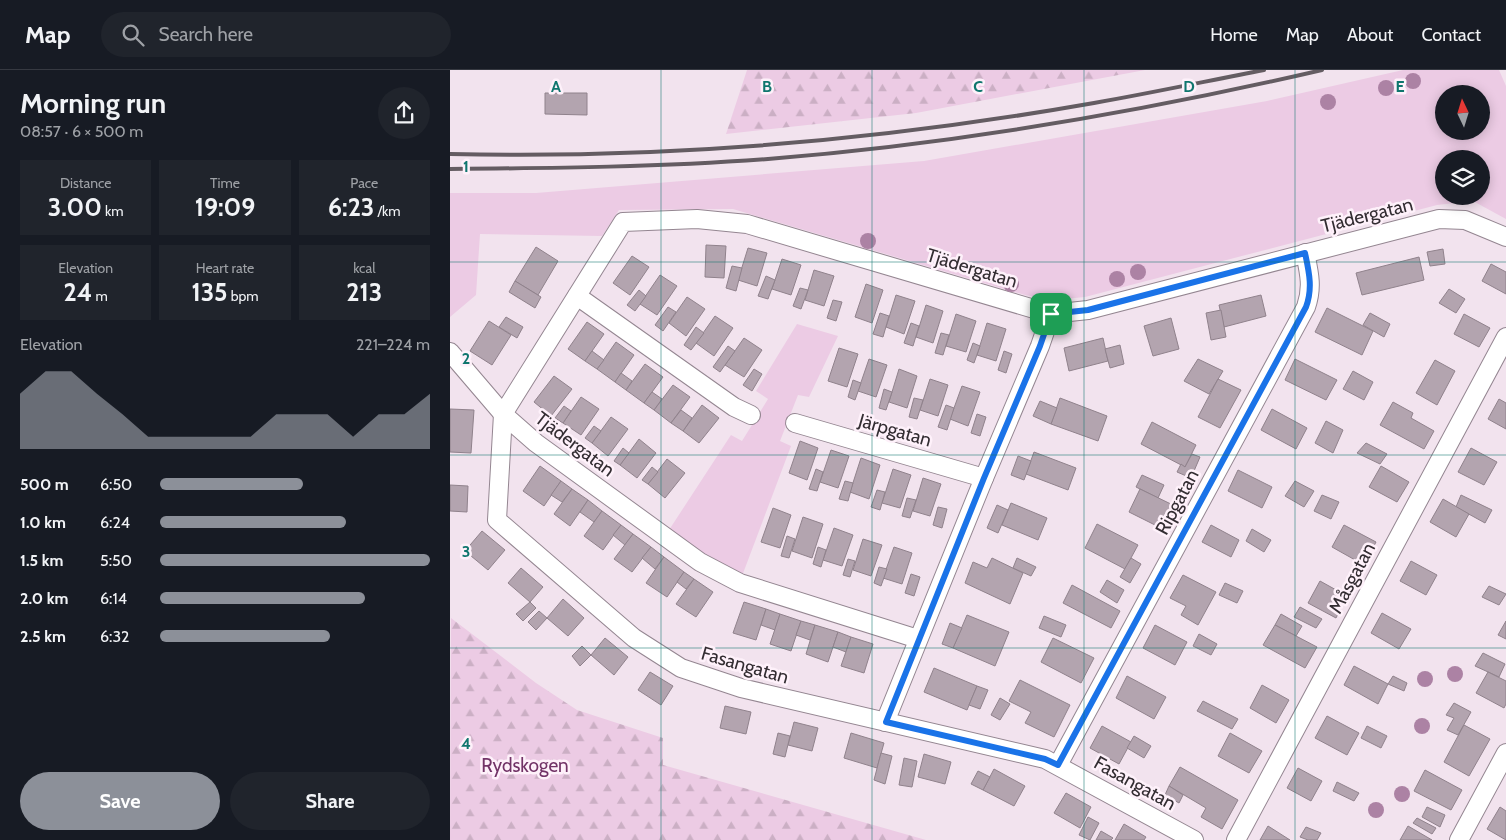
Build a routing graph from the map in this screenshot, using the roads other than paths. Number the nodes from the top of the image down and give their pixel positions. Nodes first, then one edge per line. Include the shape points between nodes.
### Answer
1 (1506, 237) edge
2 (1305, 253) junction
3 (577, 296) junction
4 (1051, 314) junction
5 (1506, 337) edge
6 (450, 352) edge
7 (503, 414) junction
8 (751, 415) dead end
9 (795, 423) dead end
10 (984, 478) junction
11 (918, 639) junction
12 (886, 722) junction
13 (1506, 753) edge
14 (1058, 765) junction
15 (1194, 840) edge
16 (1236, 840) edge
17 (1459, 840) edge

1 - 2 street, Tjädergatan via 1465,220 1439,219
2 - 4 street, Tjädergatan via 1088,310
2 - 14 street, Ripgatan via 1311,282 1306,307
3 - 4 street, Tjädergatan via 623,222 697,219 747,224
3 - 7 street, Tjädergatan
3 - 8 street via 734,407
4 - 10 street
5 - 16 street, Måsgatan
6 - 7 street
7 - 11 street, Tjädergatan via 536,443 700,562 740,583
7 - 12 street, Fasangatan via 497,520 634,638 697,675
9 - 10 street, Järpgatan
10 - 11 street
11 - 12 street
12 - 14 street, Fasangatan via 1045,759
13 - 17 street
14 - 15 street, Fasangatan

